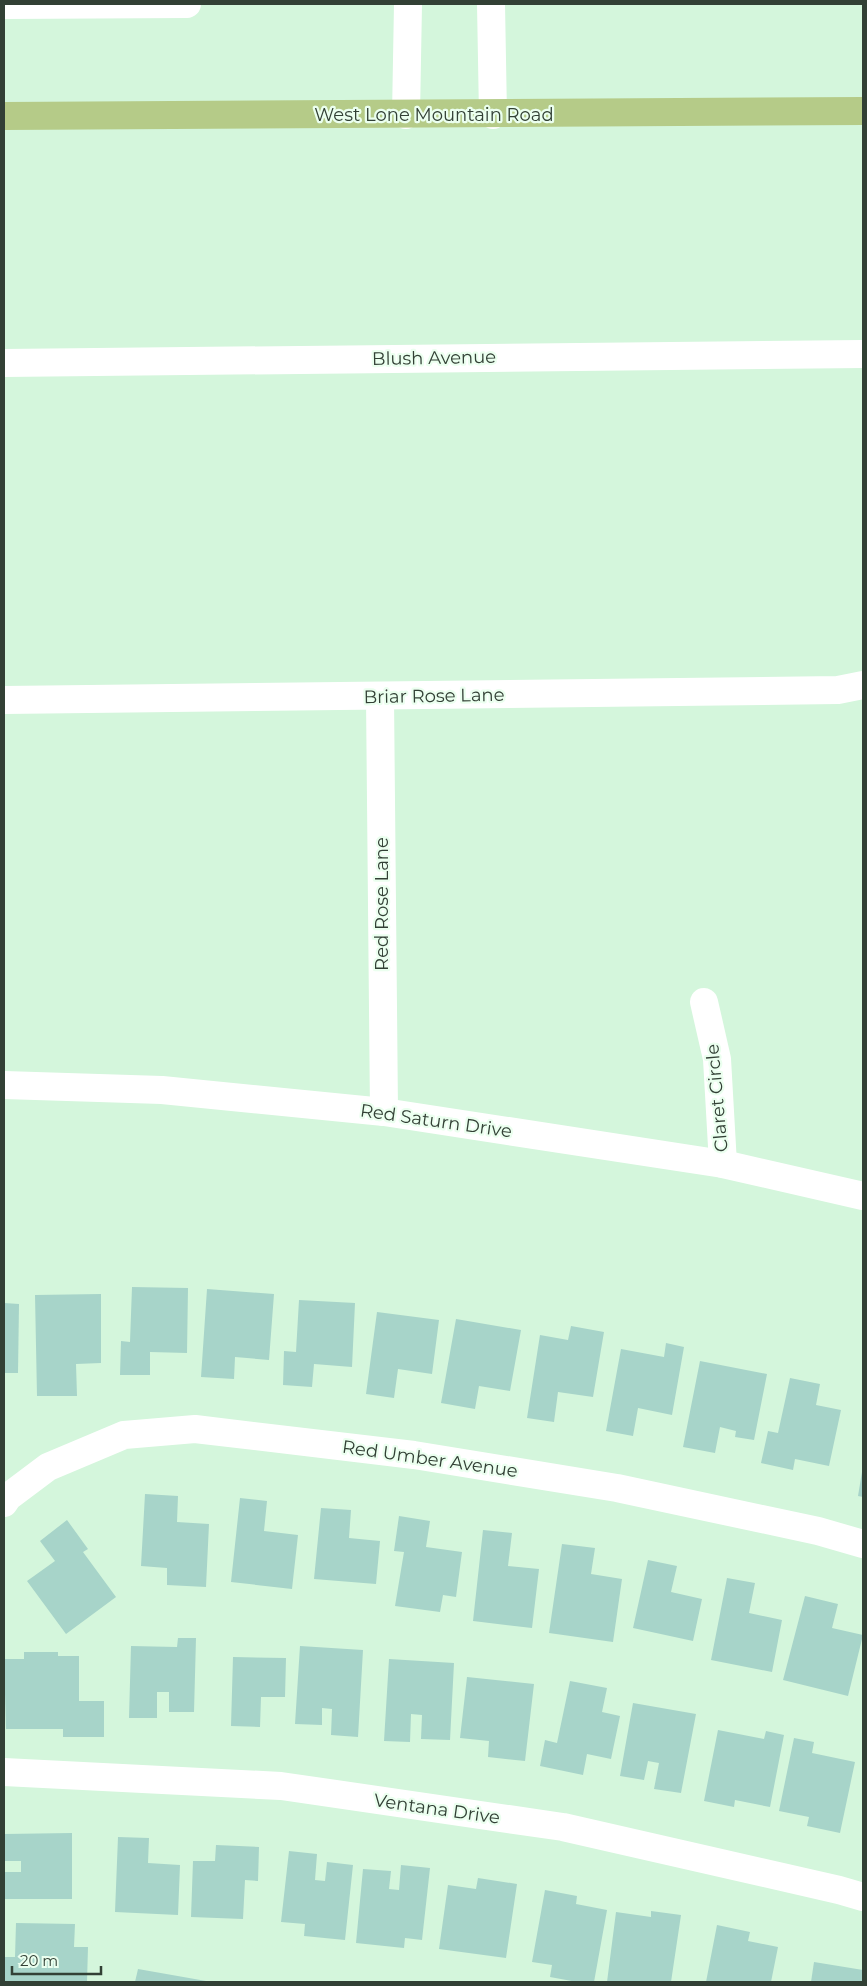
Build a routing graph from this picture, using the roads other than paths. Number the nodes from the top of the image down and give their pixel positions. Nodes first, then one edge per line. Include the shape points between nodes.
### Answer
1 (187, 4) edge
2 (408, 4) edge
3 (491, 4) edge
4 (4, 6) edge
5 (863, 111) edge
6 (406, 115) junction
7 (493, 115) junction
8 (4, 116) edge
9 (863, 354) edge
10 (4, 363) edge
11 (863, 686) edge
12 (380, 697) junction
13 (4, 700) edge
14 (704, 1002) dead end
15 (4, 1085) edge
16 (384, 1112) junction
17 (723, 1164) junction
18 (863, 1196) edge
19 (6, 1500) edge
20 (863, 1544) edge
21 (4, 1772) edge
22 (863, 1897) edge

1 - 4 street
2 - 6 street
3 - 7 street
5 - 7 main road, West Lone Mountain Road
6 - 7 main road, West Lone Mountain Road
6 - 8 main road, West Lone Mountain Road
9 - 10 street, Blush Avenue
11 - 12 street, Briar Rose Lane via 838,690
12 - 13 street, Briar Rose Lane
12 - 16 street, Red Rose Lane
14 - 17 street, Claret Circle via 717,1059
15 - 16 street, Red Saturn Drive via 162,1090
16 - 17 street, Red Saturn Drive
17 - 18 street, Red Saturn Drive
19 - 20 street, Red Umber Avenue via 48,1467 124,1435 195,1429 414,1455 617,1488 818,1531
21 - 22 street, Ventana Drive via 291,1787 563,1827

